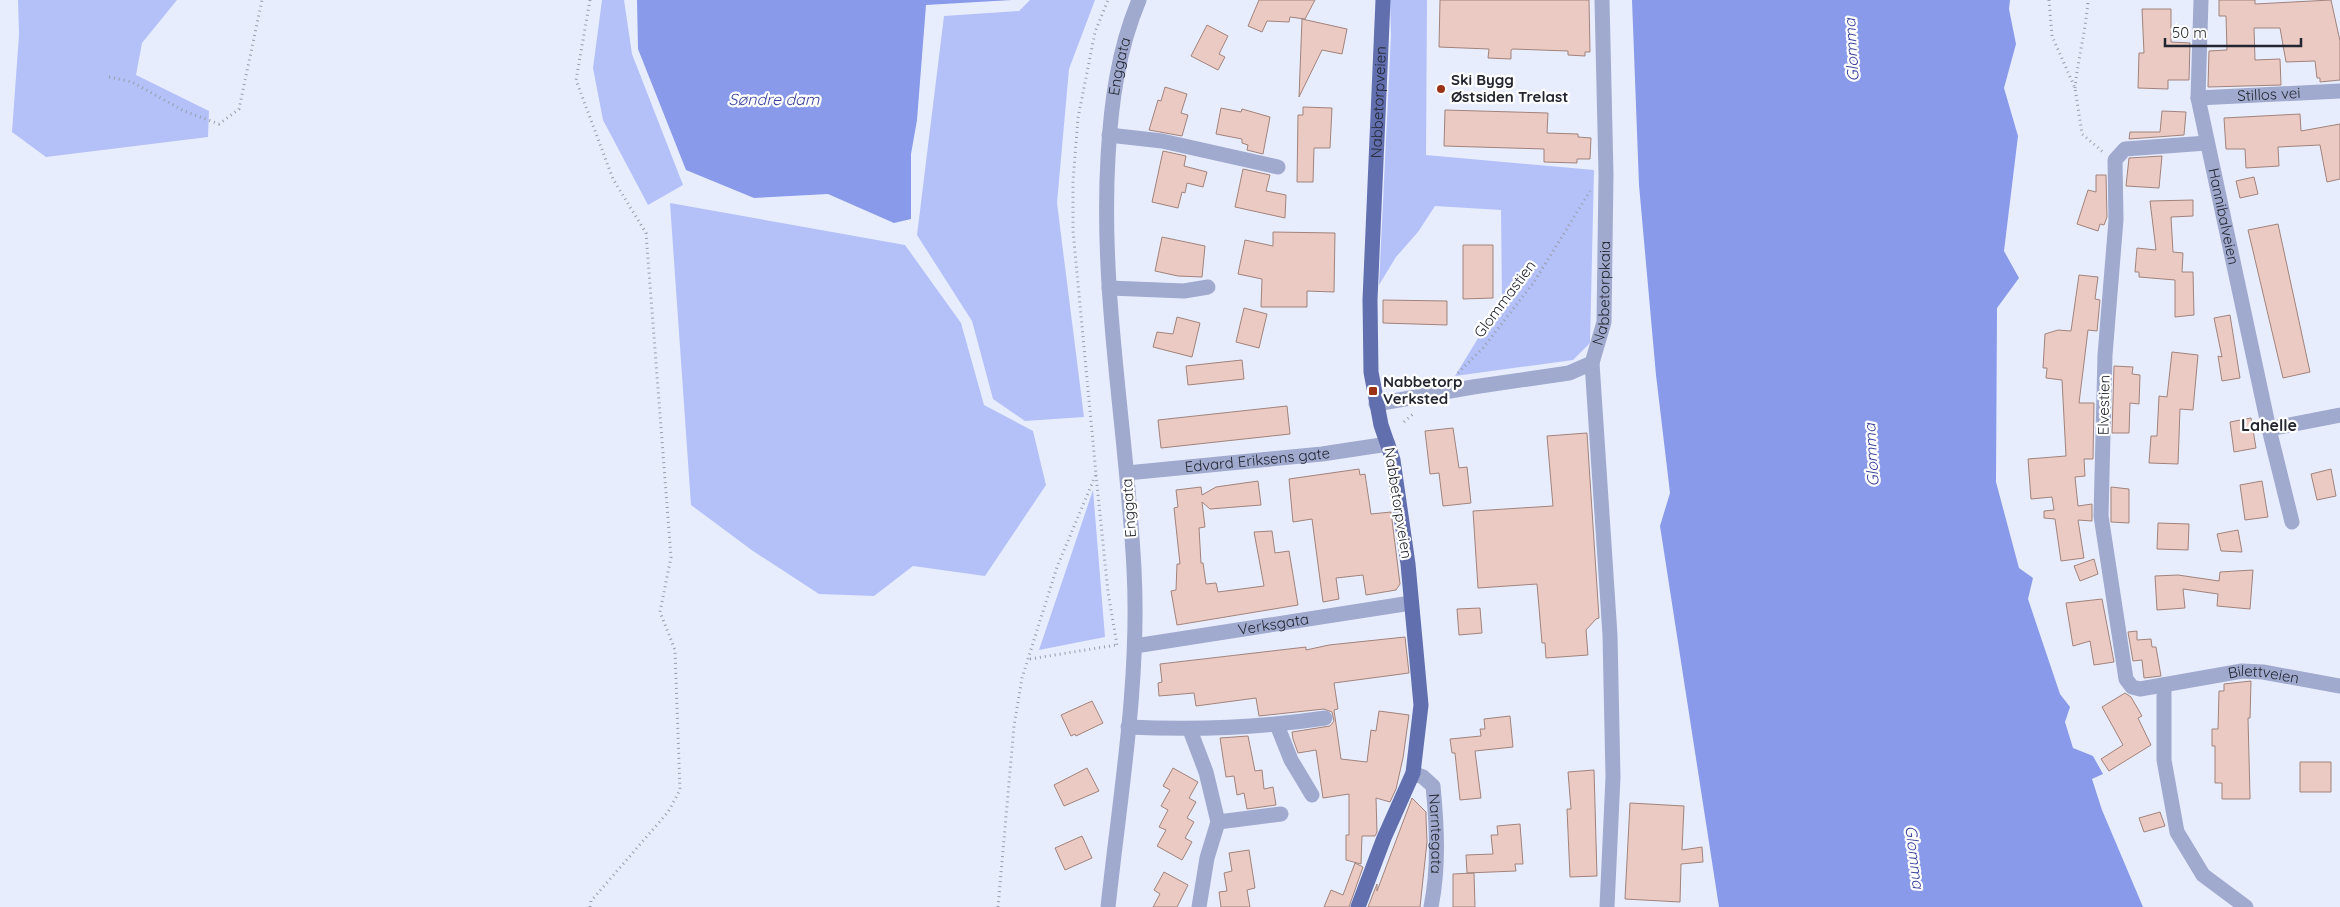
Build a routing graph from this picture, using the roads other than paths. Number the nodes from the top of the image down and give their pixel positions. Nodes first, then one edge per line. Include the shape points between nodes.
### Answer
1 (1139, 0) edge
2 (1383, 0) edge
3 (1602, 0) edge
4 (2201, 0) edge
5 (2340, 91) edge
6 (2198, 98) junction
7 (1109, 135) junction
8 (2207, 143) junction
9 (1278, 167) dead end
10 (1208, 287) dead end
11 (1109, 288) junction
12 (1592, 363) junction
13 (1376, 404) junction
14 (2340, 415) edge
15 (2269, 429) junction
16 (1388, 444) junction
17 (1127, 473) junction
18 (2292, 522) dead end
19 (1411, 603) junction
20 (1135, 646) junction
21 (2187, 680) joint
22 (2164, 685) junction
23 (2340, 686) edge
24 (1325, 718) dead end
25 (1277, 726) junction
26 (1128, 728) junction
27 (1190, 730) junction
28 (1413, 773) junction
29 (1312, 795) dead end
30 (1281, 814) dead end
31 (1218, 822) junction
32 (1108, 907) edge
33 (1200, 907) edge
34 (1358, 907) edge
35 (1432, 907) edge
36 (1607, 907) edge
37 (2246, 907) edge

1 - 7 street, Enggata via 1118,68
2 - 13 main road, Nabbetorpveien via 1370,300 1371,372
3 - 12 street, Nabbetorpkaia via 1606,174 1604,322
4 - 6 street, Hannibalveien
5 - 6 street, Stillos vei
6 - 8 street, Hannibalveien
7 - 9 street via 1162,141
7 - 11 street, Enggata via 1106,230
8 - 15 street, Hannibalveien
8 - 22 street, Elvestien via 2126,150 2115,160 2116,220 2105,355 2101,516 2126,679 2132,687 2140,689
10 - 11 street via 1184,291
11 - 17 street, Enggata
12 - 13 street, Nabbetorpkaia via 1569,373
12 - 36 street via 1610,635 1613,777
13 - 16 main road, Nabbetorpveien
14 - 15 street
15 - 18 street, Hannibalveien
16 - 17 street, Edvard Eriksens gate via 1322,454
16 - 19 main road, Nabbetorpveien via 1393,460
17 - 20 street, Enggata via 1134,570
19 - 20 street, Verksgata
19 - 28 main road, Nabbetorpveien via 1421,705
20 - 26 street, Enggata
21 - 22 street, Elvestien
21 - 23 street, Bilettveien via 2242,671
22 - 37 street via 2164,760 2177,832 2203,876
24 - 25 street
25 - 27 street
25 - 29 street via 1291,760
26 - 27 street
26 - 32 street, Enggata
27 - 31 street via 1206,772
28 - 34 main road, Nabbetorpveien
28 - 35 street, Narntegata via 1433,786 1437,829
30 - 31 street
31 - 33 street via 1207,858

